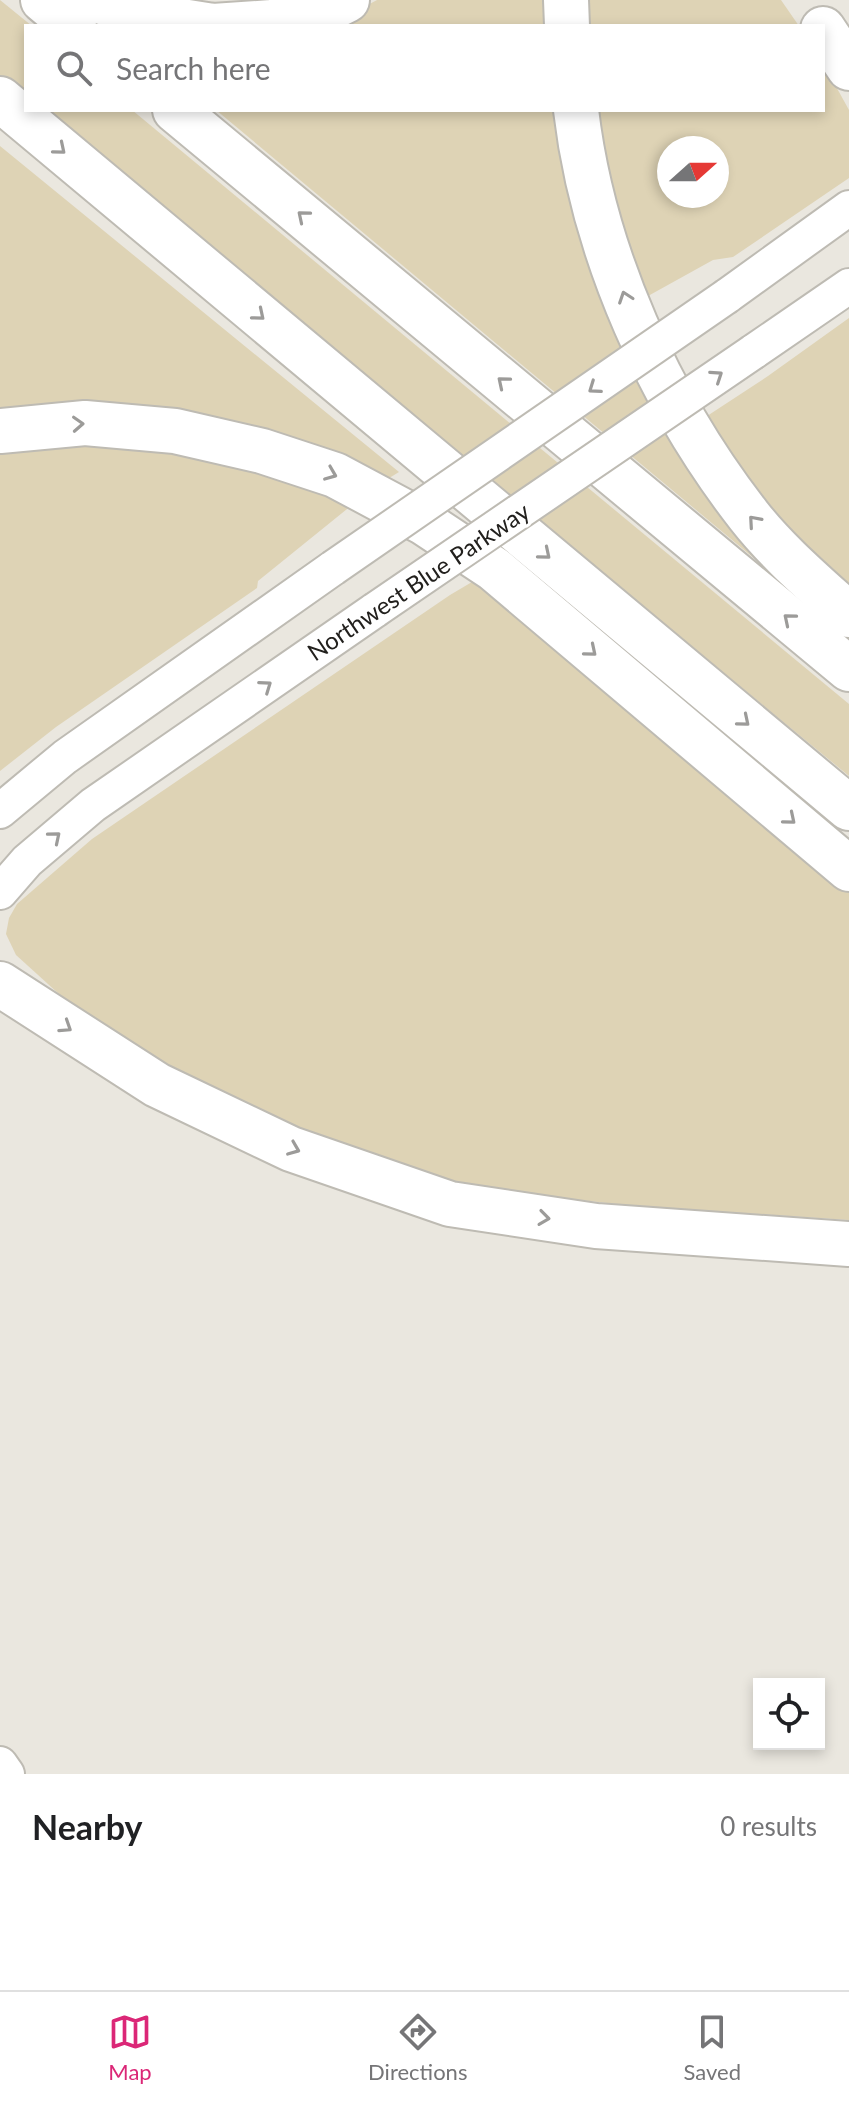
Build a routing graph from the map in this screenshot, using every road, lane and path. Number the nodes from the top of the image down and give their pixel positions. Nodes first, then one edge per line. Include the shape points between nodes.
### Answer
1 (43, 0) edge
2 (96, 0) edge
3 (347, 0) edge
4 (566, 0) edge
5 (803, 0) edge
6 (72, 24) edge
7 (200, 24) edge
8 (242, 24) edge
9 (567, 24) edge
10 (819, 24) edge
11 (825, 32) edge
12 (849, 68) edge
13 (0, 99) edge
14 (177, 112) edge
15 (576, 112) edge
16 (849, 208) edge
17 (849, 286) edge
18 (0, 431) edge
19 (849, 615) edge
20 (849, 669) edge
21 (849, 808) edge
22 (0, 811) edge
23 (849, 869) edge
24 (0, 892) edge
25 (0, 984) edge
26 (849, 1244) edge
27 (0, 1764) edge
28 (7, 1774) edge

1 - 6 highway
2 - 7 highway via 137,14
3 - 8 highway via 272,22
4 - 9 highway
5 - 10 highway
11 - 12 highway
13 -> 21 highway
20 -> 14 highway
19 -> 15 highway via 751,518 666,388 629,311 598,220
16 -> 22 street, bridge via 65,757
24 -> 17 street, Northwest Blue Parkway, bridge via 27,861 93,805
18 -> 23 highway via 85,423 175,431 335,475 423,522 494,569
25 -> 26 highway via 157,1085 291,1149 450,1204 596,1226
27 - 28 street

